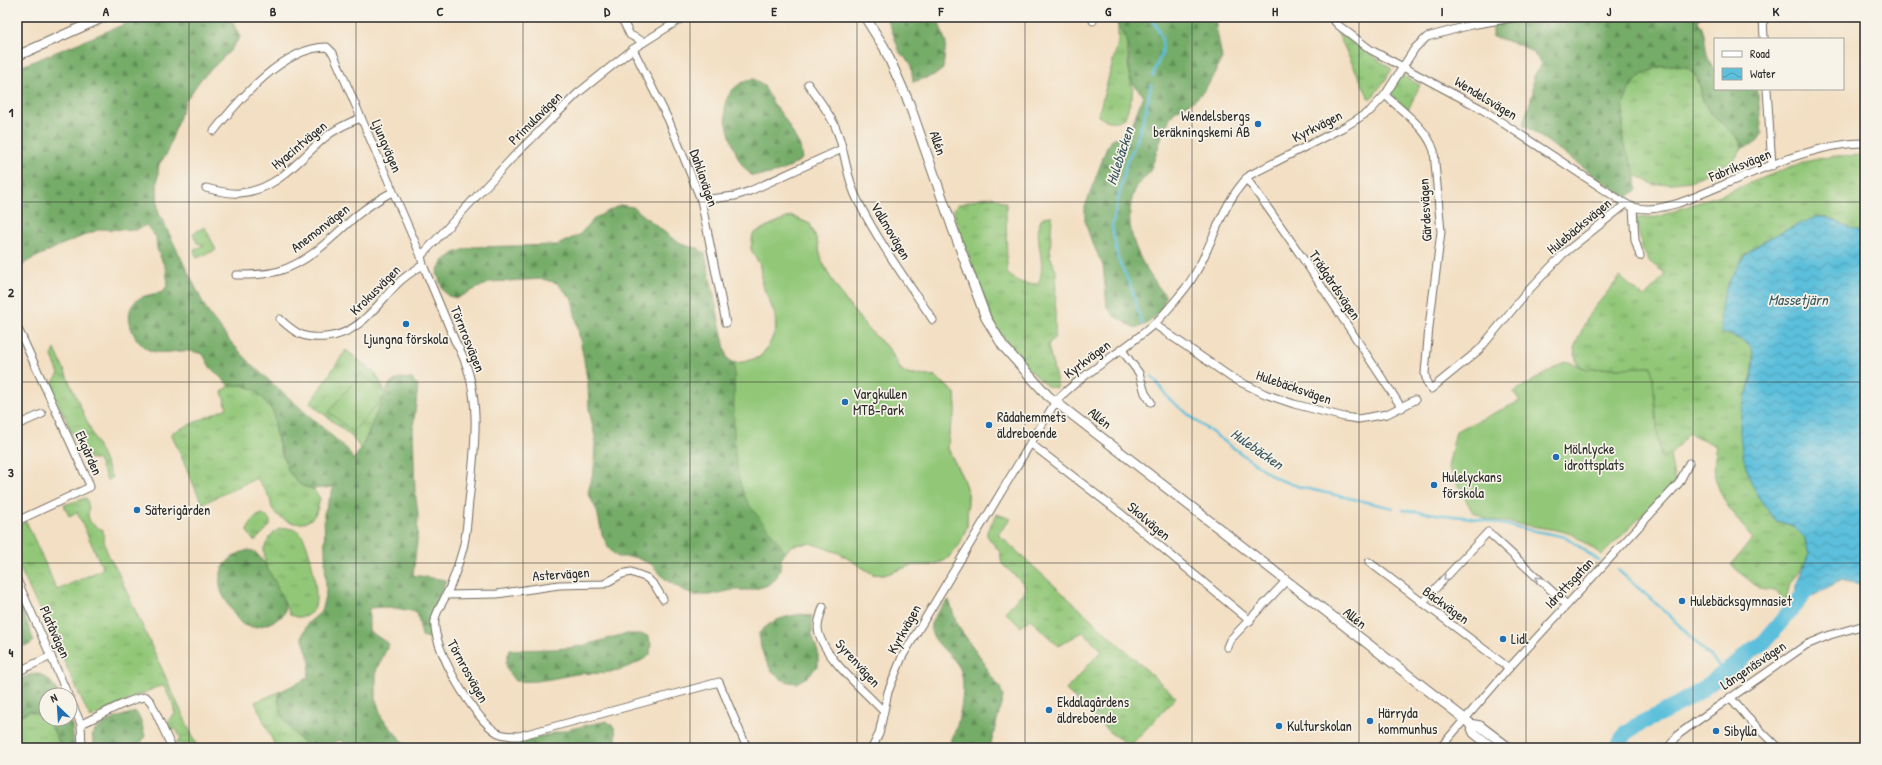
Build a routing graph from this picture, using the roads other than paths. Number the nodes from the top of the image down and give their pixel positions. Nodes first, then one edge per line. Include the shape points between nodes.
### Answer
1 (104, 17) edge
2 (621, 17) edge
3 (684, 17) edge
4 (865, 17) edge
5 (1331, 17) edge
6 (1476, 17) edge
7 (1518, 17) edge
8 (1763, 17) edge
9 (1471, 25) junction
10 (1764, 38) edge
11 (644, 42) junction
12 (634, 49) junction
13 (17, 56) edge
14 (1402, 66) junction
15 (808, 84) dead end
16 (1767, 90) edge
17 (1385, 95) junction
18 (361, 118) junction
19 (214, 131) dead end
20 (1865, 143) edge
21 (842, 149) junction
22 (1772, 166) junction
23 (1246, 178) junction
24 (206, 188) dead end
25 (392, 192) junction
26 (701, 200) junction
27 (1630, 206) junction
28 (421, 256) junction
29 (1640, 256) dead end
30 (423, 265) junction
31 (236, 275) dead end
32 (280, 319) dead end
33 (933, 320) dead end
34 (726, 323) dead end
35 (1154, 324) junction
36 (17, 327) edge
37 (20, 339) edge
38 (1121, 349) junction
39 (1431, 389) joint
40 (1415, 400) dead end
41 (1056, 401) junction
42 (1151, 402) dead end
43 (1402, 408) junction
44 (42, 414) dead end
45 (17, 426) edge
46 (1030, 443) junction
47 (1689, 463) dead end
48 (17, 521) edge
49 (1370, 562) dead end
50 (17, 580) edge
51 (1286, 581) junction
52 (446, 595) junction
53 (663, 599) dead end
54 (1422, 603) junction
55 (1567, 605) junction
56 (823, 607) dead end
57 (1250, 621) junction
58 (1865, 625) edge
59 (1227, 647) dead end
60 (51, 656) junction
61 (1508, 668) junction
62 (17, 672) edge
63 (65, 687) edge
64 (1730, 696) junction
65 (883, 711) junction
66 (78, 717) edge
67 (1468, 722) junction
68 (81, 724) junction
69 (82, 748) edge
70 (172, 748) edge
71 (747, 748) edge
72 (872, 748) edge
73 (1440, 748) edge
74 (1493, 748) edge
75 (1509, 748) edge
76 (1668, 748) edge
77 (1778, 748) edge

1 - 13 street
2 - 11 street via 630,35
3 - 11 street, Primulavägen
4 - 41 street, Allén via 884,47 909,103 986,318 1009,354 1032,380
5 - 14 street, Wendelsvägen via 1371,50
6 - 9 street
7 - 9 street, Kyrkvägen
8 - 10 street
9 - 14 street, Kyrkvägen via 1427,37
11 - 12 street, Primulavägen
12 - 26 street, Dahliavägen via 669,121
12 - 28 street, Primulavägen via 578,92 547,122
14 - 17 street, Kyrkvägen
14 - 27 street, Wendelsvägen via 1503,122
15 - 21 street, Vallmovägen via 833,121
16 - 22 street
17 - 23 street, Kyrkvägen via 1360,119
17 - 39 street, Gärdesvägen via 1425,134 1434,150 1441,232 1425,372
18 - 19 street, Ljungvägen via 333,53 327,47 320,47 299,55 265,76 232,108
18 - 24 street, Hyacintvägen via 332,132 283,177 270,185 241,193
18 - 25 street, Ljungvägen
20 - 22 street, Fabriksvägen via 1837,145 1807,152
21 - 26 street via 750,191 735,196
21 - 33 street, Vallmovägen via 857,200 879,240
22 - 27 street, Fabriksvägen via 1679,203 1650,209
23 - 35 street, Kyrkvägen via 1224,210 1198,270
23 - 43 street, Trädgårdsvägen via 1286,231
25 - 28 street, Ljungvägen
25 - 31 street, Anemonvägen via 358,215 313,254 294,265 262,275
26 - 34 street, Dahliavägen
27 - 29 street
27 - 39 street, Hulebäcksvägen via 1563,254 1527,292 1479,350
28 - 30 street, Törnrosvägen
30 - 32 street, Krokusvägen via 396,285 359,325 342,334 309,338 294,332
30 - 52 street, Törnrosvägen via 461,350 475,402 475,442 464,545
35 - 38 street, Kyrkvägen
35 - 43 street, Hulebäcksvägen via 1232,378 1294,404 1358,419 1387,414
36 - 37 street
37 - 48 street, Ekgården via 31,357 90,487
38 - 41 street, Kyrkvägen via 1071,386
38 - 42 street via 1139,373 1145,394
40 - 43 street, Hulebäcksvägen
41 - 46 street, Kyrkvägen
41 - 51 street, Allén
44 - 45 street
46 - 57 street, Skolvägen via 1119,512
46 - 65 street, Kyrkvägen via 917,630 895,672
47 - 55 street, Idrottsgatan via 1682,480
49 - 54 street, Bäckvägen
50 - 60 street, Platåvägen
51 - 57 street
51 - 67 street, Allén
52 - 53 street, Astervägen via 497,594 559,585 604,584 631,572 647,578
52 - 71 street, Törnrosvägen via 435,619 436,638 461,688 480,718 499,734 519,736 719,682
55 -> 54 street via 1488,532
54 - 61 street, Bäckvägen
55 - 61 street, Idrottsgatan
56 - 65 street, Syrenvägen via 818,628 821,640 827,650
57 - 59 street via 1230,640
58 - 64 street, Långenäsvägen via 1830,634 1806,645
60 - 62 street
60 - 63 street, Platåvägen
61 - 67 street, Idrottsgatan
64 - 76 street, Långenäsvägen via 1679,734
64 - 77 street
65 - 72 street, Kyrkvägen via 879,734
66 - 68 street
67 - 73 street, Idrottsgatan
67 - 74 street, Allén via 1474,733
67 - 75 street, Allén via 1480,726
68 - 69 street
68 - 70 street via 146,697 151,702

